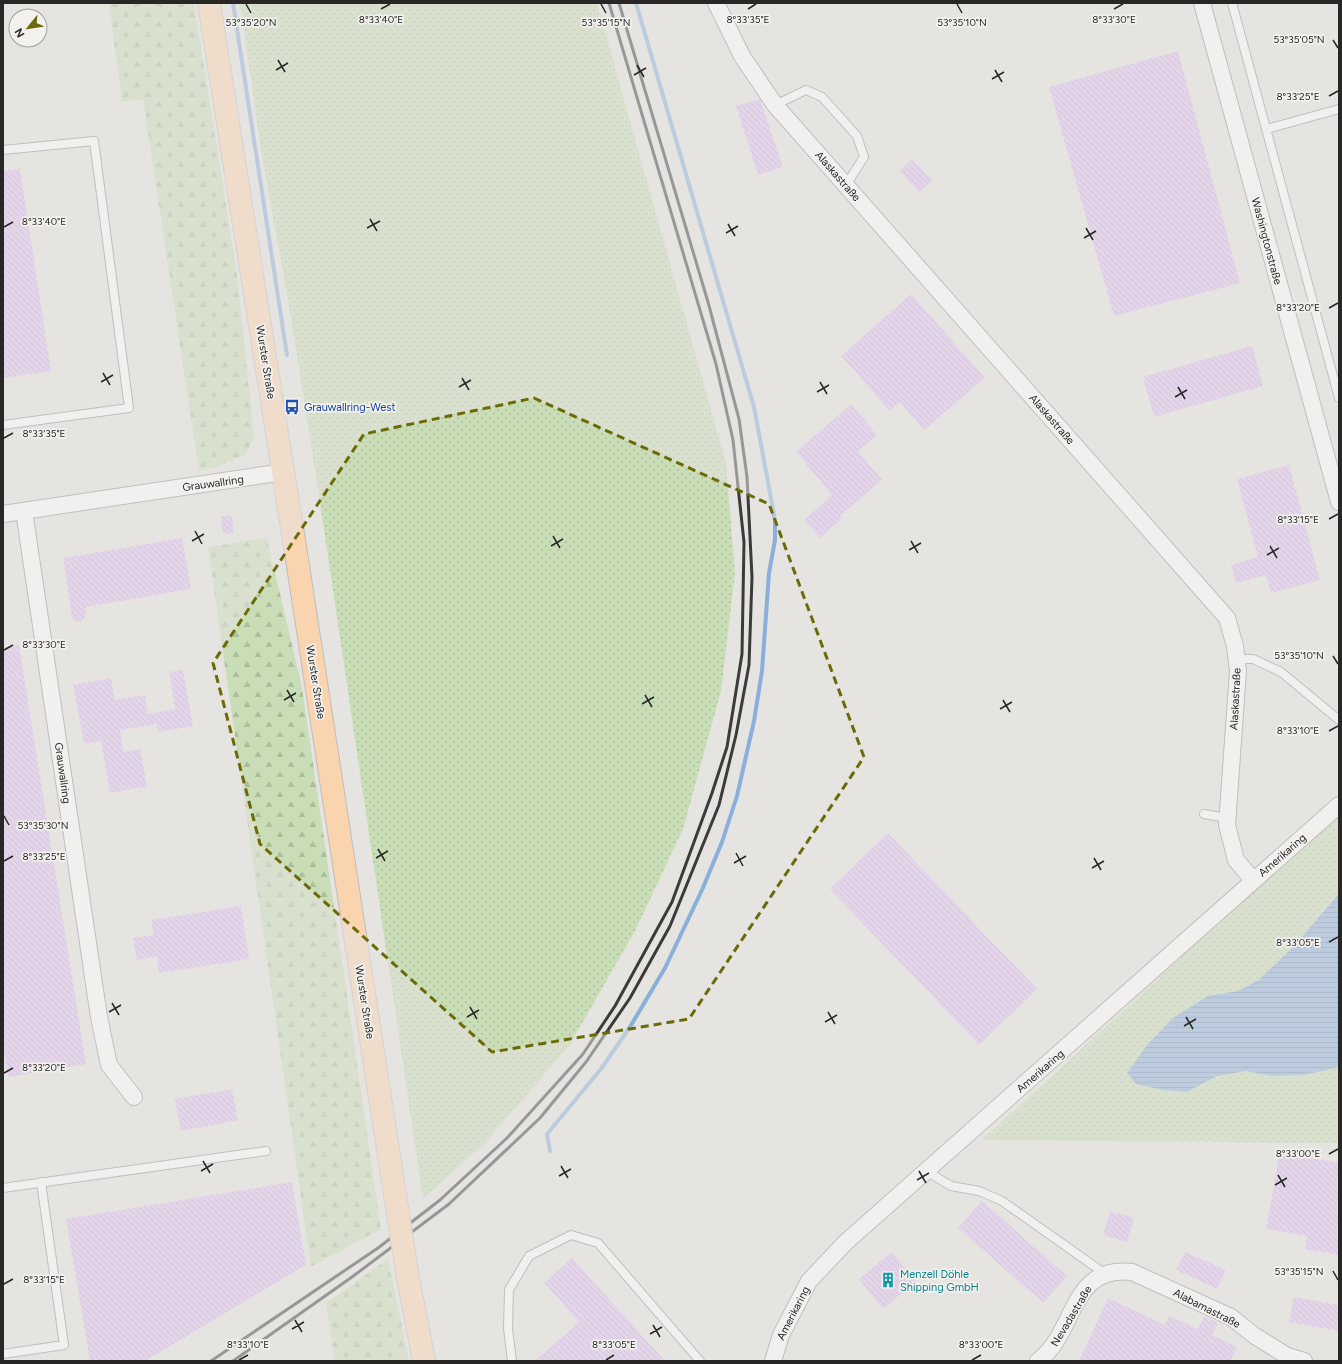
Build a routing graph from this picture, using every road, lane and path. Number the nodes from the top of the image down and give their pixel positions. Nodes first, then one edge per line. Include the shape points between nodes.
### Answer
1 (209, 3) edge
2 (716, 3) edge
3 (1202, 3) edge
4 (1232, 3) edge
5 (775, 105) junction
6 (1339, 109) edge
7 (1266, 129) junction
8 (3, 150) edge
9 (846, 185) junction
10 (1339, 398) edge
11 (3, 425) edge
12 (283, 472) junction
13 (1339, 502) edge
14 (24, 511) junction
15 (3, 514) edge
16 (1237, 659) junction
17 (1339, 720) edge
18 (1339, 805) edge
19 (1204, 814) dead end
20 (1227, 818) junction
21 (1253, 880) junction
22 (134, 1097) dead end
23 (266, 1151) dead end
24 (926, 1171) junction
25 (41, 1182) junction
26 (3, 1188) edge
27 (1104, 1273) junction
28 (3, 1354) edge
29 (424, 1361) edge
30 (512, 1361) edge
31 (700, 1361) edge
32 (773, 1361) edge
33 (1038, 1361) edge
34 (1304, 1361) edge

1 - 12 main road, Wurster Straße
2 - 5 street, Alaskastraße via 742,56
3 - 13 street, Washingtonstraße
4 - 7 lane
5 - 9 street, Alaskastraße
5 - 9 lane via 806,90 822,97 857,136 864,157
6 - 7 lane
7 - 10 lane
8 - 11 lane via 94,141 129,408
9 - 16 street, Alaskastraße via 1227,618
12 - 14 street, Grauwallring
12 - 29 main road, Wurster Straße, bridge via 408,1278
14 - 15 street, Grauwallring
14 - 22 street, Grauwallring via 99,1017 109,1065
16 - 17 lane via 1253,659 1281,672
16 - 20 street, Alaskastraße
18 - 21 street, Amerikaring
19 - 20 lane
20 - 21 street, Alaskastraße via 1236,860
21 - 24 street, Amerikaring
23 - 25 lane
24 - 27 lane via 951,1186 979,1191 1002,1202
24 - 32 street, Amerikaring via 846,1242 809,1281 781,1335
25 - 26 lane
25 - 28 lane via 64,1345
27 - 33 street, Nevadastraße via 1092,1281 1083,1292 1058,1339 1050,1351
27 - 34 street, Alabamastraße via 1119,1270 1132,1272 1231,1317 1287,1356
30 - 31 lane via 508,1328 509,1290 529,1256 571,1235 598,1243

